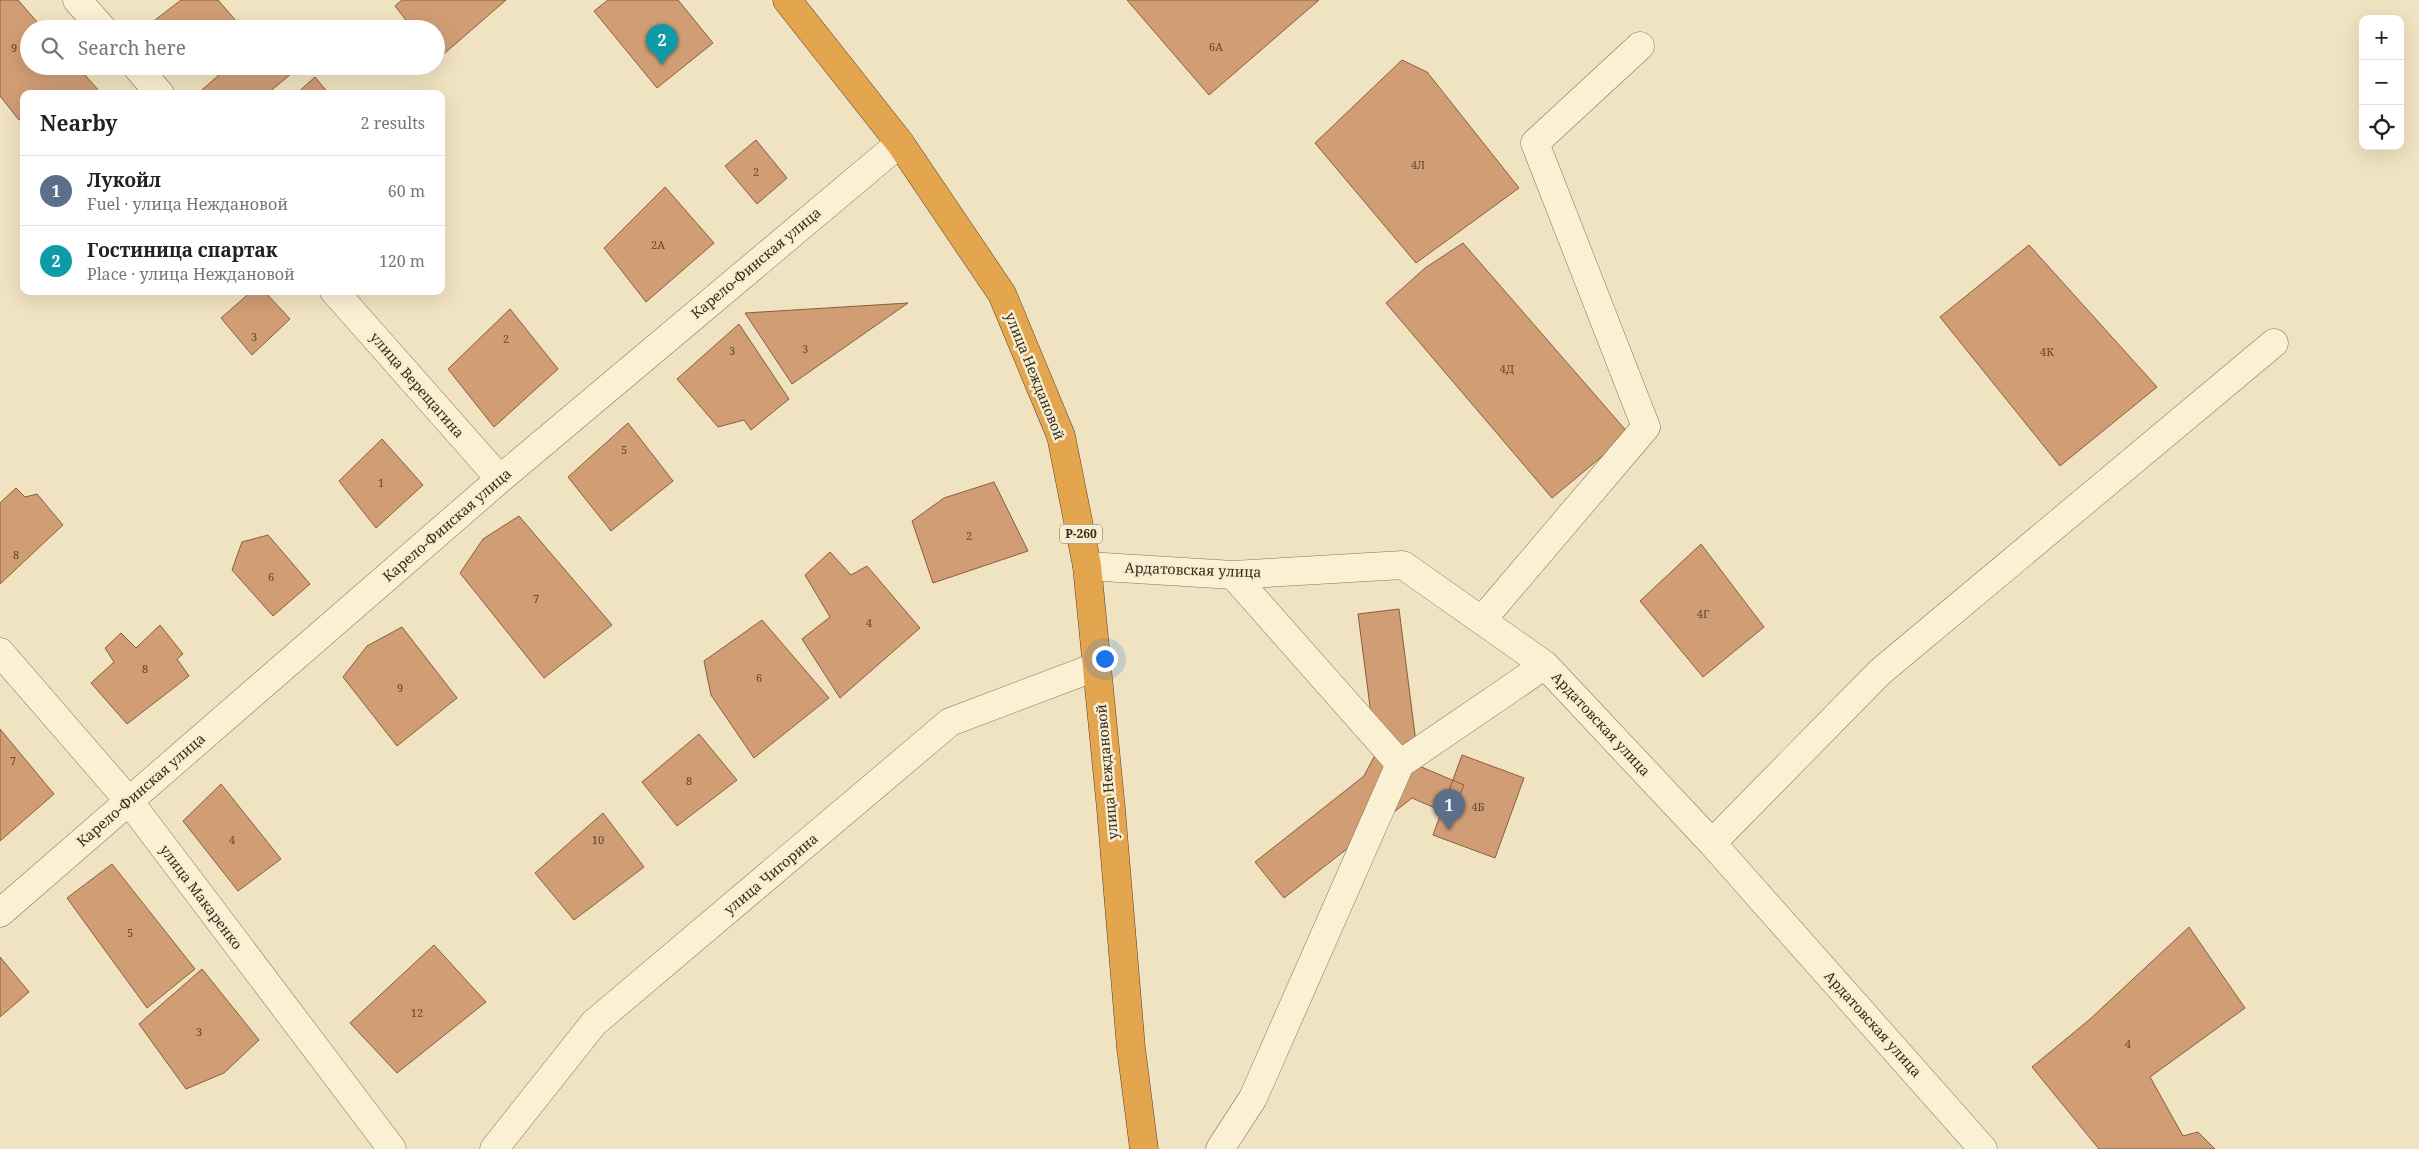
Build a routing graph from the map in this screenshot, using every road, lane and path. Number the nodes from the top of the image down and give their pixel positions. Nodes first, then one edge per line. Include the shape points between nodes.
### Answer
1 (78, 0) edge
2 (787, 0) edge
3 (95, 20) edge
4 (1640, 46) dead end
5 (144, 75) edge
6 (157, 90) edge
7 (900, 143) junction
8 (338, 295) edge
9 (2274, 343) dead end
10 (500, 479) junction
11 (1087, 566) junction
12 (1233, 575) junction
13 (1482, 620) junction
14 (0, 652) edge
15 (1545, 665) junction
16 (1098, 666) junction
17 (1400, 764) junction
18 (129, 801) junction
19 (1712, 843) junction
20 (0, 913) edge
21 (392, 1149) edge
22 (494, 1149) edge
23 (1144, 1149) edge
24 (1220, 1149) edge
25 (1983, 1149) edge

1 - 3 street
2 - 7 highway, улица Неждановой / Р-260
4 - 13 street via 1535,143 1646,426
5 - 6 street
7 - 10 street, Карело-Финская улица
7 - 11 highway, улица Неждановой / Р-260 via 1002,294 1062,436
8 - 10 street, улица Верещагина
9 - 19 street via 1880,672
10 - 18 street, Карело-Финская улица
11 - 12 street, Ардатовская улица
11 - 16 highway, улица Неждановой / Р-260
12 - 13 street, Ардатовская улица via 1403,565
12 - 17 street
13 - 15 street, Ардатовская улица
14 - 18 street, улица Макаренко
15 - 17 street
15 - 19 street, Ардатовская улица
16 - 22 street, улица Чигорина via 950,722 594,1023
16 - 23 highway, улица Неждановой / Р-260 via 1131,1048
17 - 24 street via 1253,1098
18 - 20 street, Карело-Финская улица
18 - 21 street, улица Макаренко
19 - 25 street, Ардатовская улица

